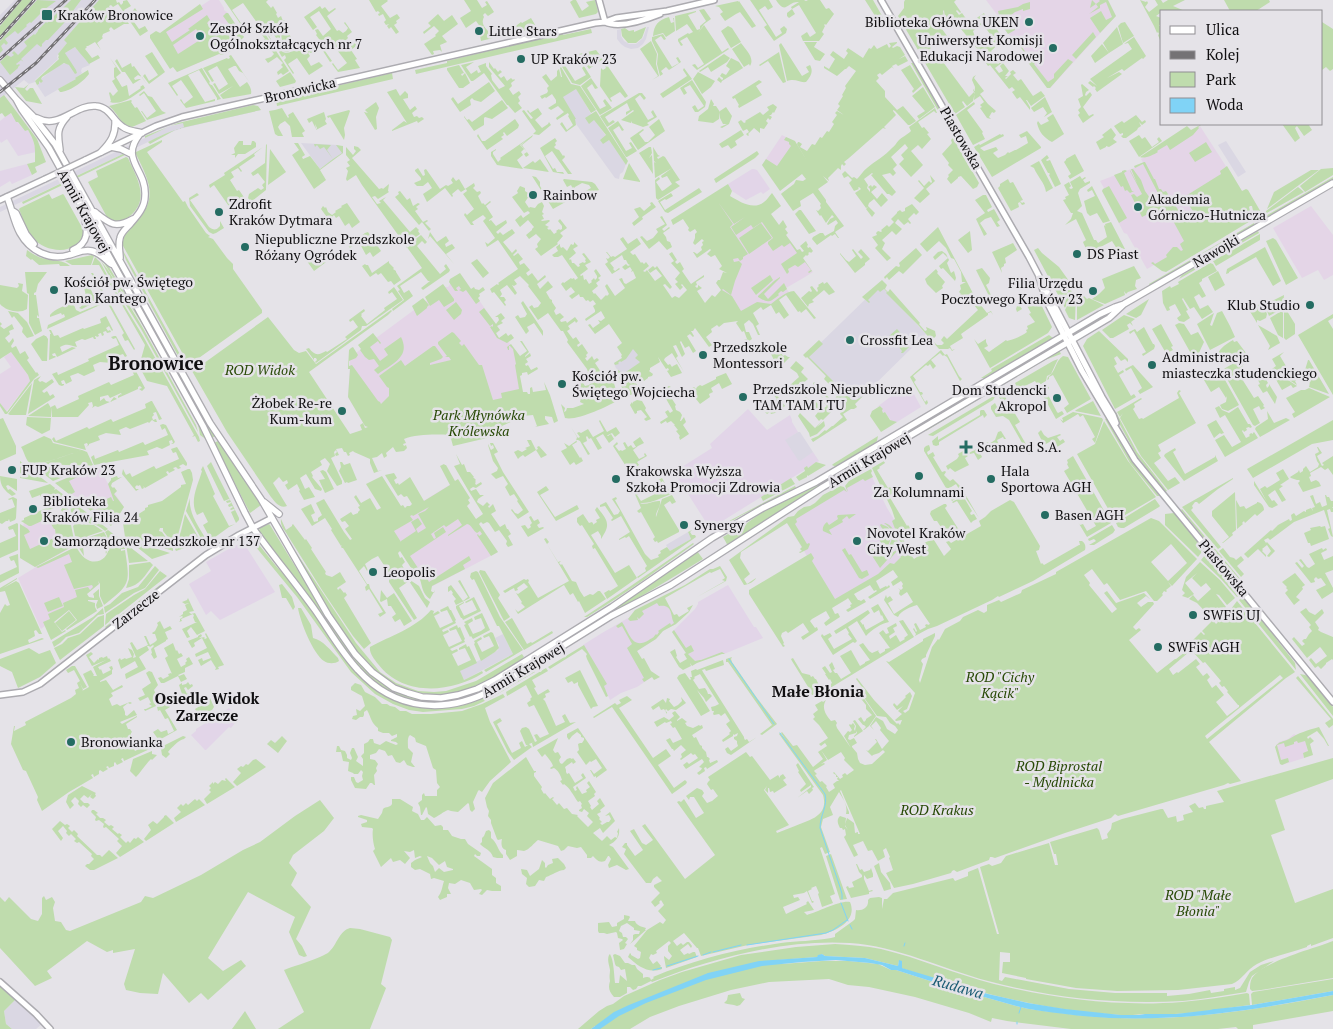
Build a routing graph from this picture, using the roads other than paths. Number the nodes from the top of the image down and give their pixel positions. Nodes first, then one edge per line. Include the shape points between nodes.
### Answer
1 (599, 0) edge
2 (714, 0) edge
3 (881, 0) edge
4 (605, 22) junction
5 (0, 80) edge
6 (16, 99) junction
7 (33, 116) junction
8 (69, 116) junction
9 (115, 120) junction
10 (141, 133) junction
11 (111, 147) junction
12 (60, 152) junction
13 (101, 152) junction
14 (131, 154) junction
15 (1333, 183) edge
16 (7, 197) junction
17 (0, 200) edge
18 (82, 209) junction
19 (92, 210) junction
20 (13, 211) junction
21 (135, 218) junction
22 (120, 260) junction
23 (115, 267) junction
24 (1124, 304) junction
25 (1066, 334) junction
26 (1070, 341) junction
27 (261, 499) junction
28 (280, 514) dead end
29 (272, 518) junction
30 (253, 528) junction
31 (0, 695) edge
32 (1333, 702) edge
33 (0, 982) edge
34 (50, 1029) edge

1 - 4 street
2 - 4 street, Bronowicka
3 - 25 street, Piastowska via 1025,250 1039,276 1046,300
4 - 10 street, Bronowicka via 196,114
5 - 6 main road, Armii Krajowej
6 - 7 main road, Armii Krajowej
6 - 18 main road, Armii Krajowej via 49,148
7 - 8 main road via 49,122
7 - 12 main road, Armii Krajowej
8 - 9 main road via 96,106
8 - 12 main road via 58,130
9 - 10 main road via 124,128
9 - 13 main road via 114,135
10 - 11 street, Bronowicka
10 - 14 main road
11 - 13 street, Bronowicka
11 - 14 main road
12 - 19 main road, Armii Krajowej
13 - 16 street, Bronowicka, bridge
14 - 21 main road via 146,193
15 - 24 main road, Nawojki
16 - 17 street, Bronowicka
16 - 20 main road
18 - 20 main road via 87,231 85,239 78,248 60,253 33,244
18 - 23 main road, Armii Krajowej
19 - 21 main road via 114,225
19 - 22 main road, Armii Krajowej
20 - 23 main road via 20,234 38,251 58,257 92,251
21 - 22 main road via 120,238
22 - 27 main road, Armii Krajowej via 210,423
23 - 30 main road, Armii Krajowej via 203,426
24 - 25 main road, Nawojki
24 - 26 main road, Nawojki via 1108,318
25 - 26 street, Piastowska
25 - 29 main road, Armii Krajowej via 816,482 708,541 612,607 498,678 458,695 436,698 408,693 388,684 366,667 323,608
26 - 30 main road, Armii Krajowej via 813,494 671,585 611,616 494,689 460,703 435,706 412,703 390,695 368,680
26 - 32 street, Piastowska via 1135,460
27 - 28 main road
27 - 29 main road, Armii Krajowej
29 - 30 street, Zarzecze
30 - 31 street, Zarzecze via 206,555 33,688
33 - 34 street

